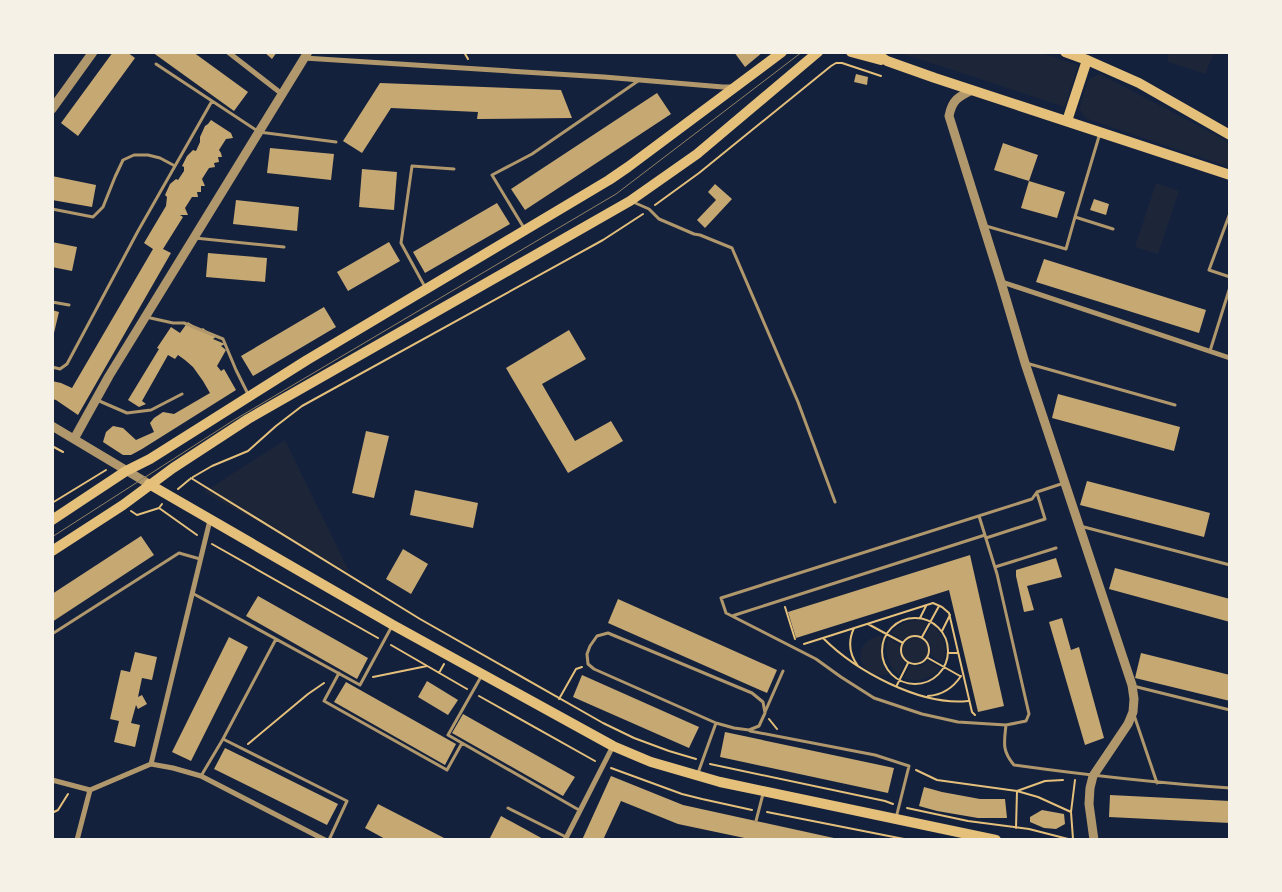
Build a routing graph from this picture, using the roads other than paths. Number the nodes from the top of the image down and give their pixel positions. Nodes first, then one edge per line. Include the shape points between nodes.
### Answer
1 (93, 52) edge
2 (228, 52) edge
3 (782, 52) edge
4 (818, 52) edge
5 (851, 52) edge
6 (874, 52) edge
7 (1070, 53) edge
8 (306, 55) edge
9 (1087, 60) junction
10 (887, 61) junction
11 (156, 64) dead end
12 (639, 80) junction
13 (737, 87) junction
14 (972, 90) junction
15 (282, 94) junction
16 (212, 101) junction
17 (52, 109) edge
18 (1067, 121) junction
19 (259, 132) junction
20 (1100, 132) junction
21 (1230, 135) edge
22 (336, 142) dead end
23 (174, 166) junction
24 (454, 169) dead end
25 (1230, 175) edge
26 (630, 201) junction
27 (52, 209) edge
28 (1230, 213) edge
29 (1074, 217) junction
30 (983, 226) junction
31 (1114, 229) dead end
32 (526, 231) junction
33 (194, 238) junction
34 (284, 247) dead end
35 (1230, 277) edge
36 (1001, 282) junction
37 (1230, 287) edge
38 (426, 289) junction
39 (52, 302) edge
40 (70, 305) dead end
41 (146, 316) junction
42 (1210, 351) junction
43 (1230, 358) edge
44 (1025, 363) junction
45 (52, 367) edge
46 (182, 394) dead end
47 (249, 397) junction
48 (96, 400) junction
49 (1176, 406) dead end
50 (52, 426) edge
51 (74, 439) junction
52 (126, 471) junction
53 (1065, 483) junction
54 (149, 484) junction
55 (1036, 492) junction
56 (835, 502) dead end
57 (979, 516) junction
58 (52, 520) edge
59 (210, 520) junction
60 (1079, 525) junction
61 (986, 537) junction
62 (1056, 548) dead end
63 (52, 551) edge
64 (200, 559) junction
65 (1230, 565) edge
66 (995, 567) junction
67 (192, 592) junction
68 (732, 616) junction
69 (393, 625) junction
70 (52, 634) edge
71 (276, 639) junction
72 (783, 671) dead end
73 (339, 673) junction
74 (482, 674) junction
75 (1132, 685) junction
76 (1230, 710) edge
77 (1133, 712) junction
78 (765, 713) junction
79 (716, 723) junction
80 (1006, 725) junction
81 (749, 730) junction
82 (223, 739) junction
83 (462, 743) junction
84 (613, 746) junction
85 (151, 764) junction
86 (201, 776) junction
87 (697, 776) junction
88 (1093, 776) junction
89 (52, 780) edge
90 (1156, 783) junction
91 (1230, 788) edge
92 (90, 790) junction
93 (764, 791) junction
94 (508, 808) dead end
95 (579, 810) junction
96 (896, 818) junction
97 (756, 821) dead end
98 (315, 837) edge
99 (565, 838) edge
100 (981, 838) edge
101 (77, 840) edge
102 (327, 840) edge
103 (996, 840) edge
104 (1094, 840) edge

1 - 17 street
2 - 15 street
3 - 13 main road
4 - 26 main road via 697,154
5 - 10 main road
6 - 10 main road
7 - 9 main road
8 - 12 street
8 - 15 street
9 - 18 main road
9 - 21 main road via 1139,83
10 - 14 main road
11 - 16 lane
12 - 13 street
12 - 32 lane via 532,154 492,175
13 - 32 main road via 622,172
14 - 18 main road
14 - 30 street via 954,101 949,116
15 - 19 street
16 - 19 lane
16 - 23 lane
18 - 20 main road
19 - 22 lane
19 - 33 street
20 - 25 main road
20 - 29 lane
23 - 27 lane via 160,158 134,155 123,160 103,207 92,217
23 - 45 lane via 67,364 60,368
24 - 38 lane via 412,166 402,243
26 - 54 main road via 257,414
26 - 56 lane via 659,218 732,248 798,402
28 - 35 lane via 1210,270
29 - 30 lane via 1066,249
29 - 31 lane
30 - 36 street
32 - 38 main road
33 - 34 lane
33 - 41 street
36 - 42 street
36 - 44 street
37 - 42 lane
38 - 47 main road
39 - 40 lane
41 - 47 lane via 184,323 223,339
41 - 48 street
42 - 43 street
44 - 49 lane
44 - 53 street
46 - 48 lane via 152,410 127,413
47 - 52 main road
48 - 51 street
50 - 51 street
51 - 52 street
52 - 54 street
52 - 58 main road
53 - 55 lane
53 - 60 street
54 - 59 main road
54 - 63 main road via 123,505
55 - 57 lane via 1032,499
55 - 61 lane via 1045,519
57 - 61 lane
57 - 68 lane via 722,598 726,613
59 - 64 street
59 - 69 main road
60 - 65 lane
60 - 75 street
61 - 66 lane
61 - 68 lane
62 - 66 lane
64 - 67 street
64 - 70 lane via 179,553
66 - 80 lane via 1029,714 1026,721
67 - 71 lane
67 - 85 street
68 - 80 lane via 816,659 874,698 958,722
69 - 73 lane via 360,685
69 - 74 main road
71 - 73 lane
71 - 82 lane
72 - 78 lane
73 - 83 lane via 324,701 332,706 447,770
74 - 83 lane via 448,735
74 - 84 main road
75 - 76 lane
75 - 77 street
77 - 88 street
77 - 90 lane
78 - 79 lane via 763,702 752,693 608,633 597,636 590,646 588,664 594,670
78 - 81 lane via 760,726
79 - 81 lane
79 - 87 lane
80 - 88 lane via 1004,748 1014,765
81 - 96 lane via 875,755 909,766
82 - 86 lane
82 - 102 lane via 347,802
83 - 95 lane
84 - 87 main road
84 - 95 street
85 - 86 street
85 - 92 street
86 - 98 street
87 - 93 main road
88 - 90 lane
88 - 104 street via 1089,804
89 - 92 street
90 - 91 lane
92 - 101 street
93 - 96 main road
93 - 97 lane
94 - 99 lane
95 - 99 street
96 - 100 main road
98 - 102 street
100 - 103 main road

